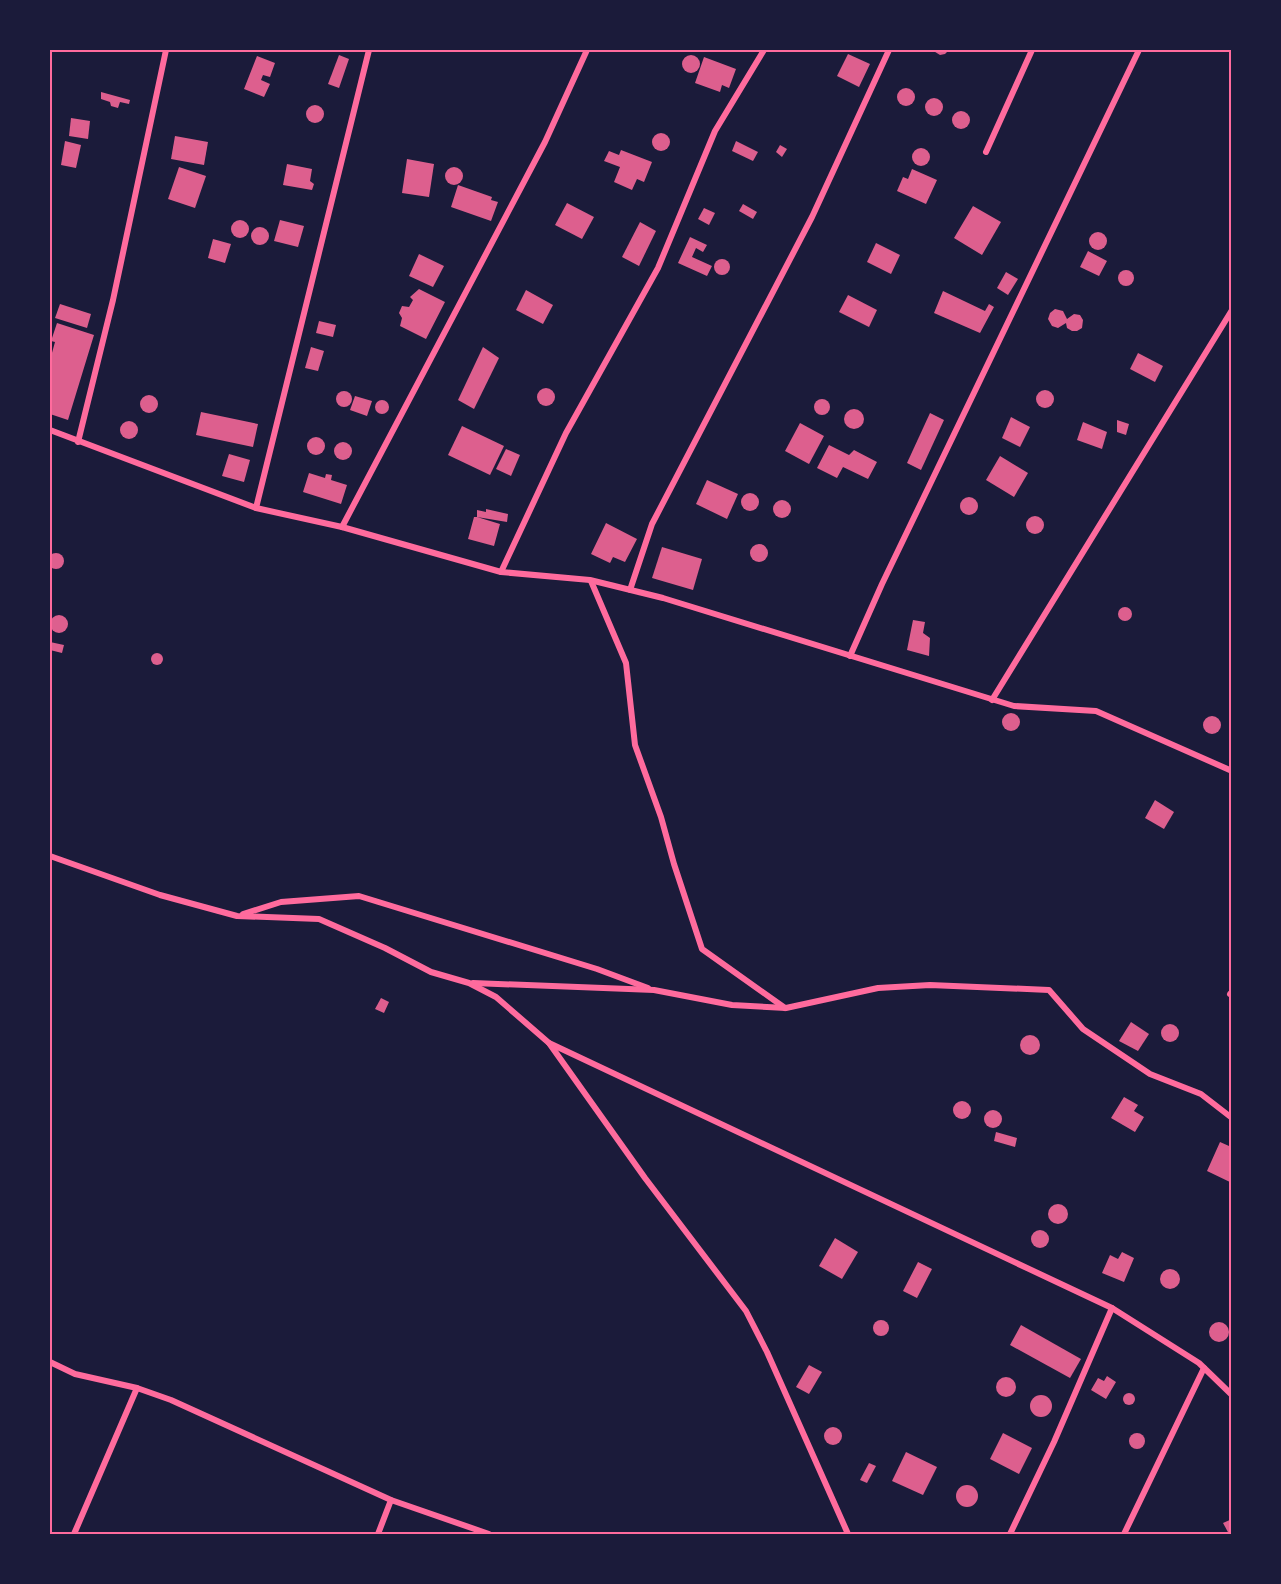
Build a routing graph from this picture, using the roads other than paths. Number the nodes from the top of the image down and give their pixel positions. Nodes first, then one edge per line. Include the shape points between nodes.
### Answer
1 (166, 50) edge
2 (369, 50) edge
3 (587, 50) edge
4 (764, 50) edge
5 (889, 50) edge
6 (1032, 50) edge
7 (1139, 50) edge
8 (986, 152) dead end
9 (1232, 310) edge
10 (50, 430) edge
11 (78, 442) junction
12 (256, 508) junction
13 (342, 527) junction
14 (501, 572) junction
15 (591, 581) junction
16 (630, 590) junction
17 (850, 656) junction
18 (992, 700) junction
19 (1232, 771) edge
20 (50, 856) edge
21 (237, 916) junction
22 (470, 983) junction
23 (654, 990) junction
24 (786, 1008) junction
25 (549, 1043) junction
26 (1232, 1118) edge
27 (1112, 1308) junction
28 (50, 1362) edge
29 (1204, 1368) junction
30 (137, 1388) junction
31 (1232, 1395) edge
32 (391, 1500) junction
33 (74, 1534) edge
34 (378, 1534) edge
35 (489, 1534) edge
36 (848, 1534) edge
37 (1010, 1534) edge
38 (1124, 1534) edge

1 - 11 street via 113,300
2 - 12 street
3 - 13 street via 545,142
4 - 14 street via 715,131 658,268 566,433
5 - 16 street via 812,217 652,524
6 - 8 street
7 - 17 street
9 - 18 street
10 - 11 street
11 - 12 street
12 - 13 street
13 - 14 street
14 - 15 street
15 - 16 street
15 - 24 street via 626,663 635,745 702,949
16 - 17 street
17 - 18 street
18 - 19 street via 1014,706 1096,711
20 - 21 street via 160,895
21 - 22 street via 319,919 431,972
21 - 23 street via 281,902 359,896
22 - 23 street
22 - 25 street via 496,997
23 - 24 street via 732,1005
24 - 26 street via 878,988 1049,990 1083,1029 1150,1074 1201,1094
25 - 27 street
25 - 36 street via 746,1311
27 - 29 street
27 - 37 street
28 - 30 street via 75,1374
29 - 31 street
29 - 38 street
30 - 32 street
30 - 33 street
32 - 34 street
32 - 35 street

